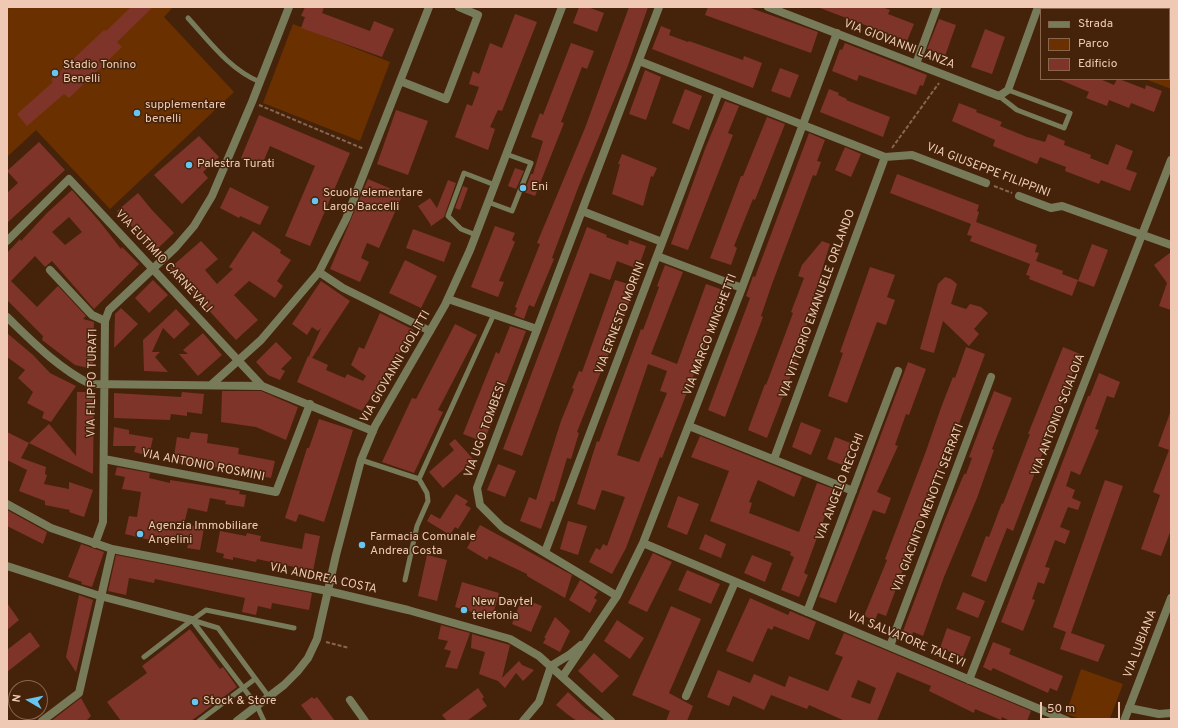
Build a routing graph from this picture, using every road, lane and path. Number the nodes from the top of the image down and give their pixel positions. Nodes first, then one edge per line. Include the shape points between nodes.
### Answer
1 (289, 7) edge
2 (429, 7) edge
3 (459, 7) edge
4 (562, 7) edge
5 (659, 7) edge
6 (768, 7) edge
7 (937, 7) edge
8 (1038, 7) edge
9 (188, 18) dead end
10 (837, 34) junction
11 (639, 61) junction
12 (916, 64) junction
13 (400, 81) junction
14 (260, 82) junction
15 (938, 83) dead end
16 (1008, 90) junction
17 (719, 92) junction
18 (999, 96) junction
19 (252, 102) junction
20 (802, 125) junction
21 (373, 152) junction
22 (506, 154) junction
23 (885, 157) junction
24 (1171, 160) edge
25 (986, 183) joint
26 (494, 185) junction
27 (1019, 196) joint
28 (488, 202) junction
29 (582, 211) junction
30 (476, 235) junction
31 (1142, 235) junction
32 (7, 242) edge
33 (662, 242) junction
34 (1171, 245) edge
35 (657, 256) junction
36 (154, 269) junction
37 (50, 270) dead end
38 (319, 272) junction
39 (742, 288) junction
40 (448, 299) junction
41 (494, 314) junction
42 (7, 317) edge
43 (105, 320) junction
44 (537, 329) junction
45 (430, 331) junction
46 (238, 362) junction
47 (898, 371) dead end
48 (991, 377) dead end
49 (104, 384) junction
50 (211, 385) junction
51 (262, 386) junction
52 (310, 404) junction
53 (689, 426) junction
54 (373, 431) junction
55 (104, 459) junction
56 (774, 459) junction
57 (361, 460) junction
58 (419, 479) junction
59 (853, 490) junction
60 (7, 504) edge
61 (643, 543) junction
62 (95, 544) junction
63 (112, 549) junction
64 (545, 552) junction
65 (7, 566) edge
66 (405, 580) dead end
67 (735, 582) junction
68 (328, 591) junction
69 (100, 596) junction
70 (617, 596) junction
71 (1171, 598) edge
72 (807, 612) junction
73 (192, 620) junction
74 (294, 628) dead end
75 (590, 637) junction
76 (317, 639) junction
77 (890, 646) junction
78 (348, 648) dead end
79 (144, 657) dead end
80 (551, 666) junction
81 (563, 676) junction
82 (256, 678) junction
83 (969, 680) junction
84 (243, 688) junction
85 (269, 696) junction
86 (686, 696) dead end
87 (350, 700) dead end
88 (257, 706) junction
89 (1129, 708) junction
90 (1171, 713) edge
91 (1053, 718) edge
92 (42, 721) edge
93 (199, 721) edge
94 (237, 721) edge
95 (264, 721) edge
96 (365, 721) edge
97 (522, 721) edge
98 (611, 721) edge
99 (1068, 721) edge
100 (1124, 721) edge

1 - 14 street, VIA FILIPPO TURATI
2 - 13 street
3 - 13 street via 478,14 446,99
4 - 22 street, VIA GIOVANNI GIOLITTI
5 - 11 street, VIA UGO TOMBESI
6 - 10 street, VIA GIOVANNI LANZA
7 - 12 street
8 - 16 street
9 - 14 lane via 229,62 246,77
10 - 12 street, VIA GIOVANNI LANZA
10 - 20 street, VIA MARCO MINGHETTI
11 - 17 street
11 - 29 street, VIA UGO TOMBESI
12 - 18 street, VIA GIOVANNI LANZA
13 - 21 street
14 - 19 street, VIA FILIPPO TURATI
15 - 23 path
16 - 18 street
16 - 18 lane via 1070,113 1064,128 1017,110
17 - 20 street
17 - 33 street, VIA ERNESTO MORINI
19 - 21 path
19 - 36 street, VIA FILIPPO TURATI via 212,196 194,226
20 - 23 street
20 - 39 street, VIA MARCO MINGHETTI
21 - 38 street via 346,219
22 - 26 street, VIA GIOVANNI GIOLITTI
22 - 28 lane via 531,163 512,211
23 - 25 street, VIA GIUSEPPE FILIPPINI via 912,155
23 - 56 street, VIA VITTORIO EMANUELE ORLANDO
24 - 31 street, VIA ANTONIO SCIALOIA
25 - 27 path, VIA GIUSEPPE FILIPPINI
26 - 28 street, VIA GIOVANNI GIOLITTI
26 - 30 lane via 464,173 450,209 448,216 461,229
27 - 31 street, VIA GIUSEPPE FILIPPINI via 1051,208 1062,206
28 - 30 street, VIA GIOVANNI GIOLITTI
29 - 33 street
29 - 44 street, VIA UGO TOMBESI
30 - 40 street, VIA GIOVANNI GIOLITTI
31 - 34 street, VIA GIUSEPPE FILIPPINI
31 - 83 street, VIA ANTONIO SCIALOIA
32 - 36 street, VIA EUTIMIO CARNEVALI via 69,179
33 - 35 street, VIA ERNESTO MORINI
35 - 39 street
35 - 64 street, VIA ERNESTO MORINI
36 - 43 street, VIA FILIPPO TURATI via 109,310
36 - 46 street, VIA EUTIMIO CARNEVALI
37 - 43 street via 92,315
38 - 45 street via 343,288
38 - 46 street via 278,322
39 - 53 street, VIA MARCO MINGHETTI
40 - 41 street
40 - 45 street, VIA GIOVANNI GIOLITTI
41 - 44 street
41 - 58 lane
42 - 49 street via 69,374 90,384
43 - 49 street, VIA FILIPPO TURATI
44 - 64 street, VIA UGO TOMBESI via 477,488 480,505 490,517
45 - 54 street, VIA GIOVANNI GIOLITTI
46 - 50 street
46 - 51 street, VIA EUTIMIO CARNEVALI
47 - 59 street, VIA ANGELO RECCHI
48 - 77 street, VIA GIACINTO MENOTTI SERRATI
49 - 50 street
49 - 55 street, VIA FILIPPO TURATI
50 - 51 street
51 - 52 street
52 - 54 street
52 - 55 street, VIA ANTONIO ROSMINI via 276,492
53 - 56 street
53 - 61 street, VIA MARCO MINGHETTI
54 - 57 street, VIA GIOVANNI GIOLITTI
55 - 62 street, VIA FILIPPO TURATI via 103,522
56 - 59 street
57 - 58 lane
57 - 68 street, VIA GIOVANNI GIOLITTI
58 - 66 lane via 428,493 428,501 417,526
59 - 72 street, VIA ANGELO RECCHI
60 - 62 street, VIA ANDREA COSTA via 51,528
61 - 67 street, VIA SALVATORE TALEVI
61 - 70 street, VIA MARCO MINGHETTI
62 - 63 street, VIA ANDREA COSTA
63 - 68 street, VIA ANDREA COSTA
63 - 69 street
64 - 70 street, VIA UGO TOMBESI
65 - 69 street
67 - 72 street, VIA SALVATORE TALEVI
67 - 86 street
68 - 76 street, VIA GIOVANNI GIOLITTI
68 - 80 street, VIA ANDREA COSTA via 510,639 526,647
69 - 73 street
69 - 92 street via 79,693
70 - 75 street, VIA MARCO MINGHETTI
71 - 89 street, VIA LUBIANA
72 - 77 street, VIA SALVATORE TALEVI
73 - 74 lane via 206,610
73 - 79 lane
73 - 82 lane via 218,628
73 - 84 lane
75 - 80 street, VIA MARCO MINGHETTI
75 - 81 street, VIA MARCO MINGHETTI
76 - 78 path
76 - 85 street, VIA GIOVANNI GIOLITTI via 308,658 297,672
77 - 83 street, VIA SALVATORE TALEVI
80 - 81 street, VIA ANDREA COSTA
80 - 97 street via 539,702
81 - 98 street, VIA ANDREA COSTA
82 - 84 lane
82 - 85 lane
83 - 91 street, VIA SALVATORE TALEVI
84 - 88 lane
84 - 93 lane
85 - 88 street, VIA GIOVANNI GIOLITTI
87 - 96 street
88 - 94 street, VIA GIOVANNI GIOLITTI
88 - 95 lane
89 - 90 street via 1159,714
89 - 100 street, VIA LUBIANA
91 - 99 street, VIA SALVATORE TALEVI

